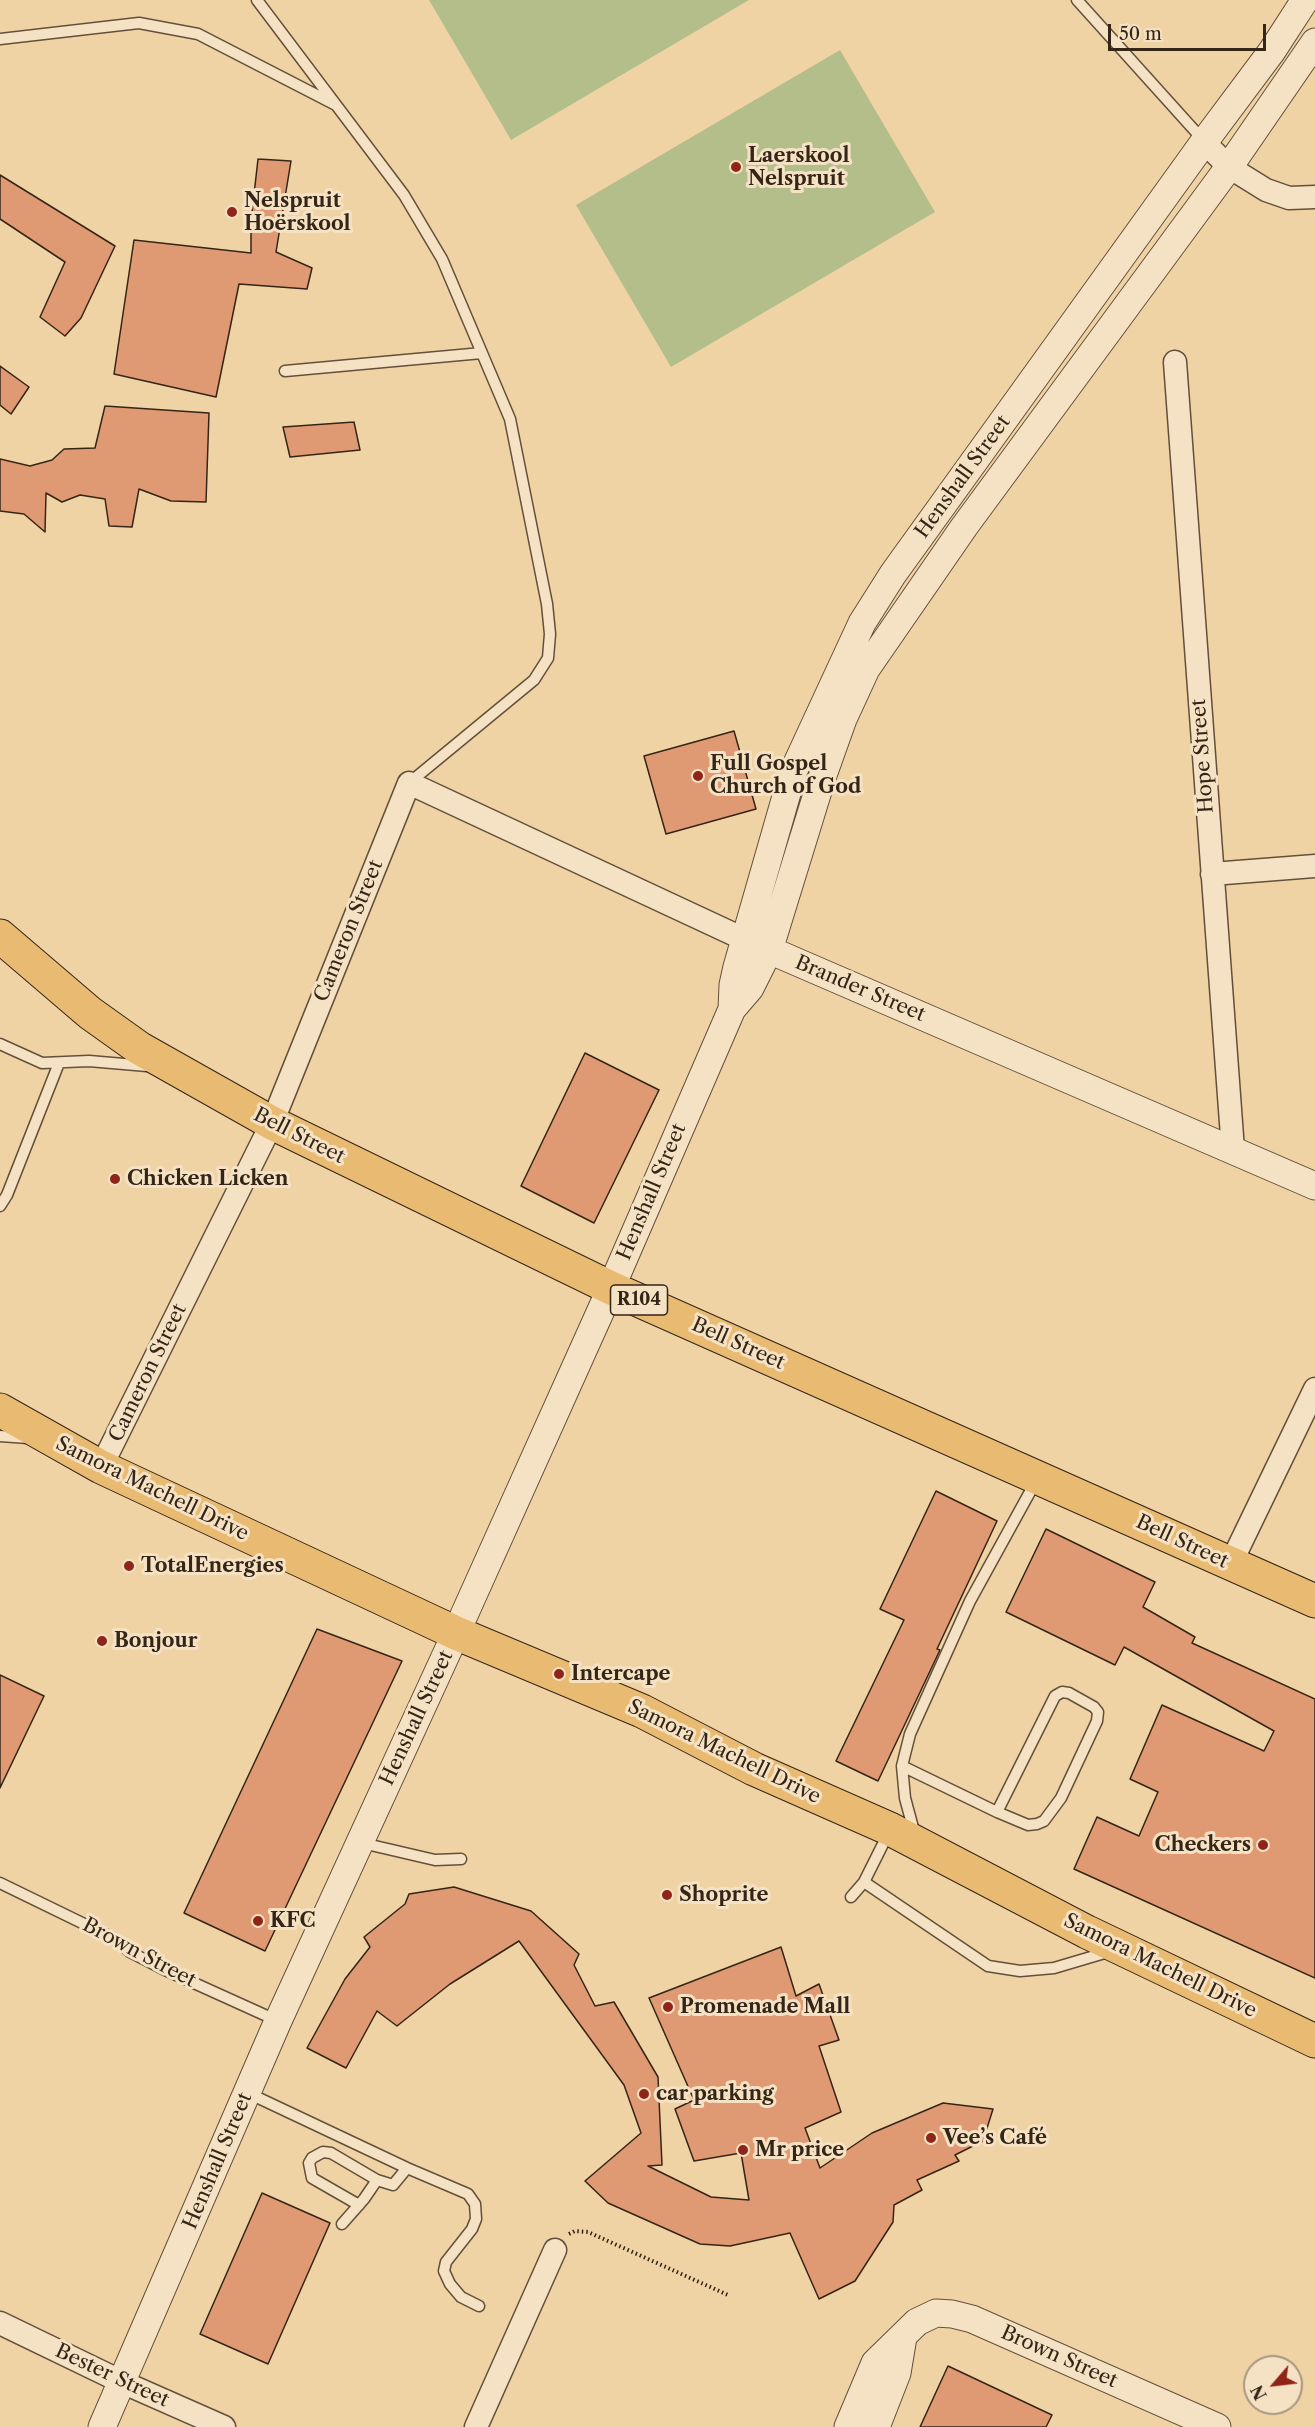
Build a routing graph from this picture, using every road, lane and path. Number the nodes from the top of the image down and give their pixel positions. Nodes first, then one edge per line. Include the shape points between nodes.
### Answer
1 (257, 0) edge
2 (1077, 0) edge
3 (1305, 0) edge
4 (0, 39) edge
5 (1315, 42) edge
6 (337, 105) junction
7 (1216, 155) junction
8 (1315, 197) edge
9 (482, 353) junction
10 (1175, 362) dead end
11 (285, 371) dead end
12 (409, 783) junction
13 (1315, 866) edge
14 (1212, 874) junction
15 (0, 936) edge
16 (758, 945) junction
17 (0, 1044) edge
18 (59, 1063) junction
19 (174, 1068) junction
20 (272, 1123) junction
21 (1233, 1150) junction
22 (1315, 1186) edge
23 (0, 1206) edge
24 (611, 1288) junction
25 (1315, 1389) edge
26 (0, 1410) edge
27 (0, 1436) edge
28 (49, 1439) junction
29 (101, 1467) junction
30 (1037, 1478) junction
31 (1230, 1564) junction
32 (1315, 1601) edge
33 (456, 1633) junction
34 (902, 1766) junction
35 (997, 1812) junction
36 (904, 1836) junction
37 (358, 1843) junction
38 (460, 1859) dead end
39 (864, 1882) junction
40 (0, 1883) edge
41 (851, 1897) dead end
42 (1120, 1948) junction
43 (278, 2021) junction
44 (1315, 2041) edge
45 (247, 2093) junction
46 (407, 2168) junction
47 (377, 2180) junction
48 (358, 2205) junction
49 (342, 2224) dead end
50 (555, 2250) joint
51 (728, 2295) dead end
52 (480, 2306) dead end
53 (0, 2323) edge
54 (903, 2337) junction
55 (122, 2382) junction
56 (102, 2427) edge
57 (224, 2427) edge
58 (476, 2427) edge
59 (848, 2427) edge
60 (876, 2427) edge
61 (1218, 2427) edge

1 - 6 lane, Cameron Street
2 - 7 lane
3 - 7 street, Henshall Street via 1272,51
4 - 6 lane via 139,23 198,34
5 - 7 street, Henshall Street
6 - 9 lane, Cameron Street via 404,195 442,259
7 - 8 street via 1266,190 1289,198
7 - 16 street, Henshall Street via 866,669 843,719
7 - 16 street, Henshall Street via 900,565 862,623 793,772 755,901
9 - 11 lane
9 - 12 lane, Cameron Street via 510,419 547,604 548,658 534,680
10 - 14 street, Hope Street
12 - 16 street, Brander Street
12 - 20 street, Cameron Street
13 - 14 street
14 - 21 street, Hope Street
15 - 19 main road, Bell Street / R104 via 90,1013
16 - 21 street, Brander Street
16 - 24 street, Henshall Street via 750,988 732,1009
17 - 18 lane via 42,1063
18 - 19 lane via 89,1061
18 - 23 lane
19 - 20 main road, Bell Street / R104
20 - 24 main road, Bell Street / R104
20 - 29 street, Cameron Street
21 - 22 street, Brander Street
24 - 30 main road, Bell Street / R104
24 - 33 street, Henshall Street
25 - 31 street
26 - 28 main road, Samora Machell Drive
27 - 28 lane
28 - 29 main road, Samora Machell Drive
29 - 33 main road, Samora Machell Drive
30 - 31 main road, Bell Street / R104
30 - 34 lane via 970,1600 910,1734
31 - 32 main road, Bell Street / R104
33 - 36 main road, Samora Machell Drive via 642,1711 754,1769
33 - 37 street, Henshall Street
34 - 35 lane
34 - 36 lane
35 - 35 lane via 1028,1825 1044,1821 1061,1798 1097,1721 1094,1707 1069,1693 1055,1696
36 - 39 lane
36 - 42 main road, Samora Machell Drive
37 - 38 lane via 435,1860
37 - 43 street, Henshall Street
39 - 41 lane
39 - 42 lane via 988,1966 1020,1971 1054,1968
40 - 43 lane, Brown Street via 113,1938 163,1969
42 - 44 main road, Samora Machell Drive
43 - 45 street, Henshall Street
45 - 46 lane
45 - 55 street, Henshall Street
46 - 47 lane via 393,2185
46 - 52 lane via 457,2188 473,2199 477,2219 446,2262 444,2271 461,2297
47 - 48 lane
47 - 48 lane via 332,2153 323,2152 312,2158 312,2178
48 - 49 lane
50 - 51 path via 568,2234 588,2232
50 - 58 street
53 - 55 street, Bester Street
54 - 59 street, Brown Street via 875,2363
54 - 60 street via 897,2373
54 - 61 street, Brown Street via 917,2322 936,2313 972,2319
55 - 56 street, Henshall Street
55 - 57 street, Bester Street

